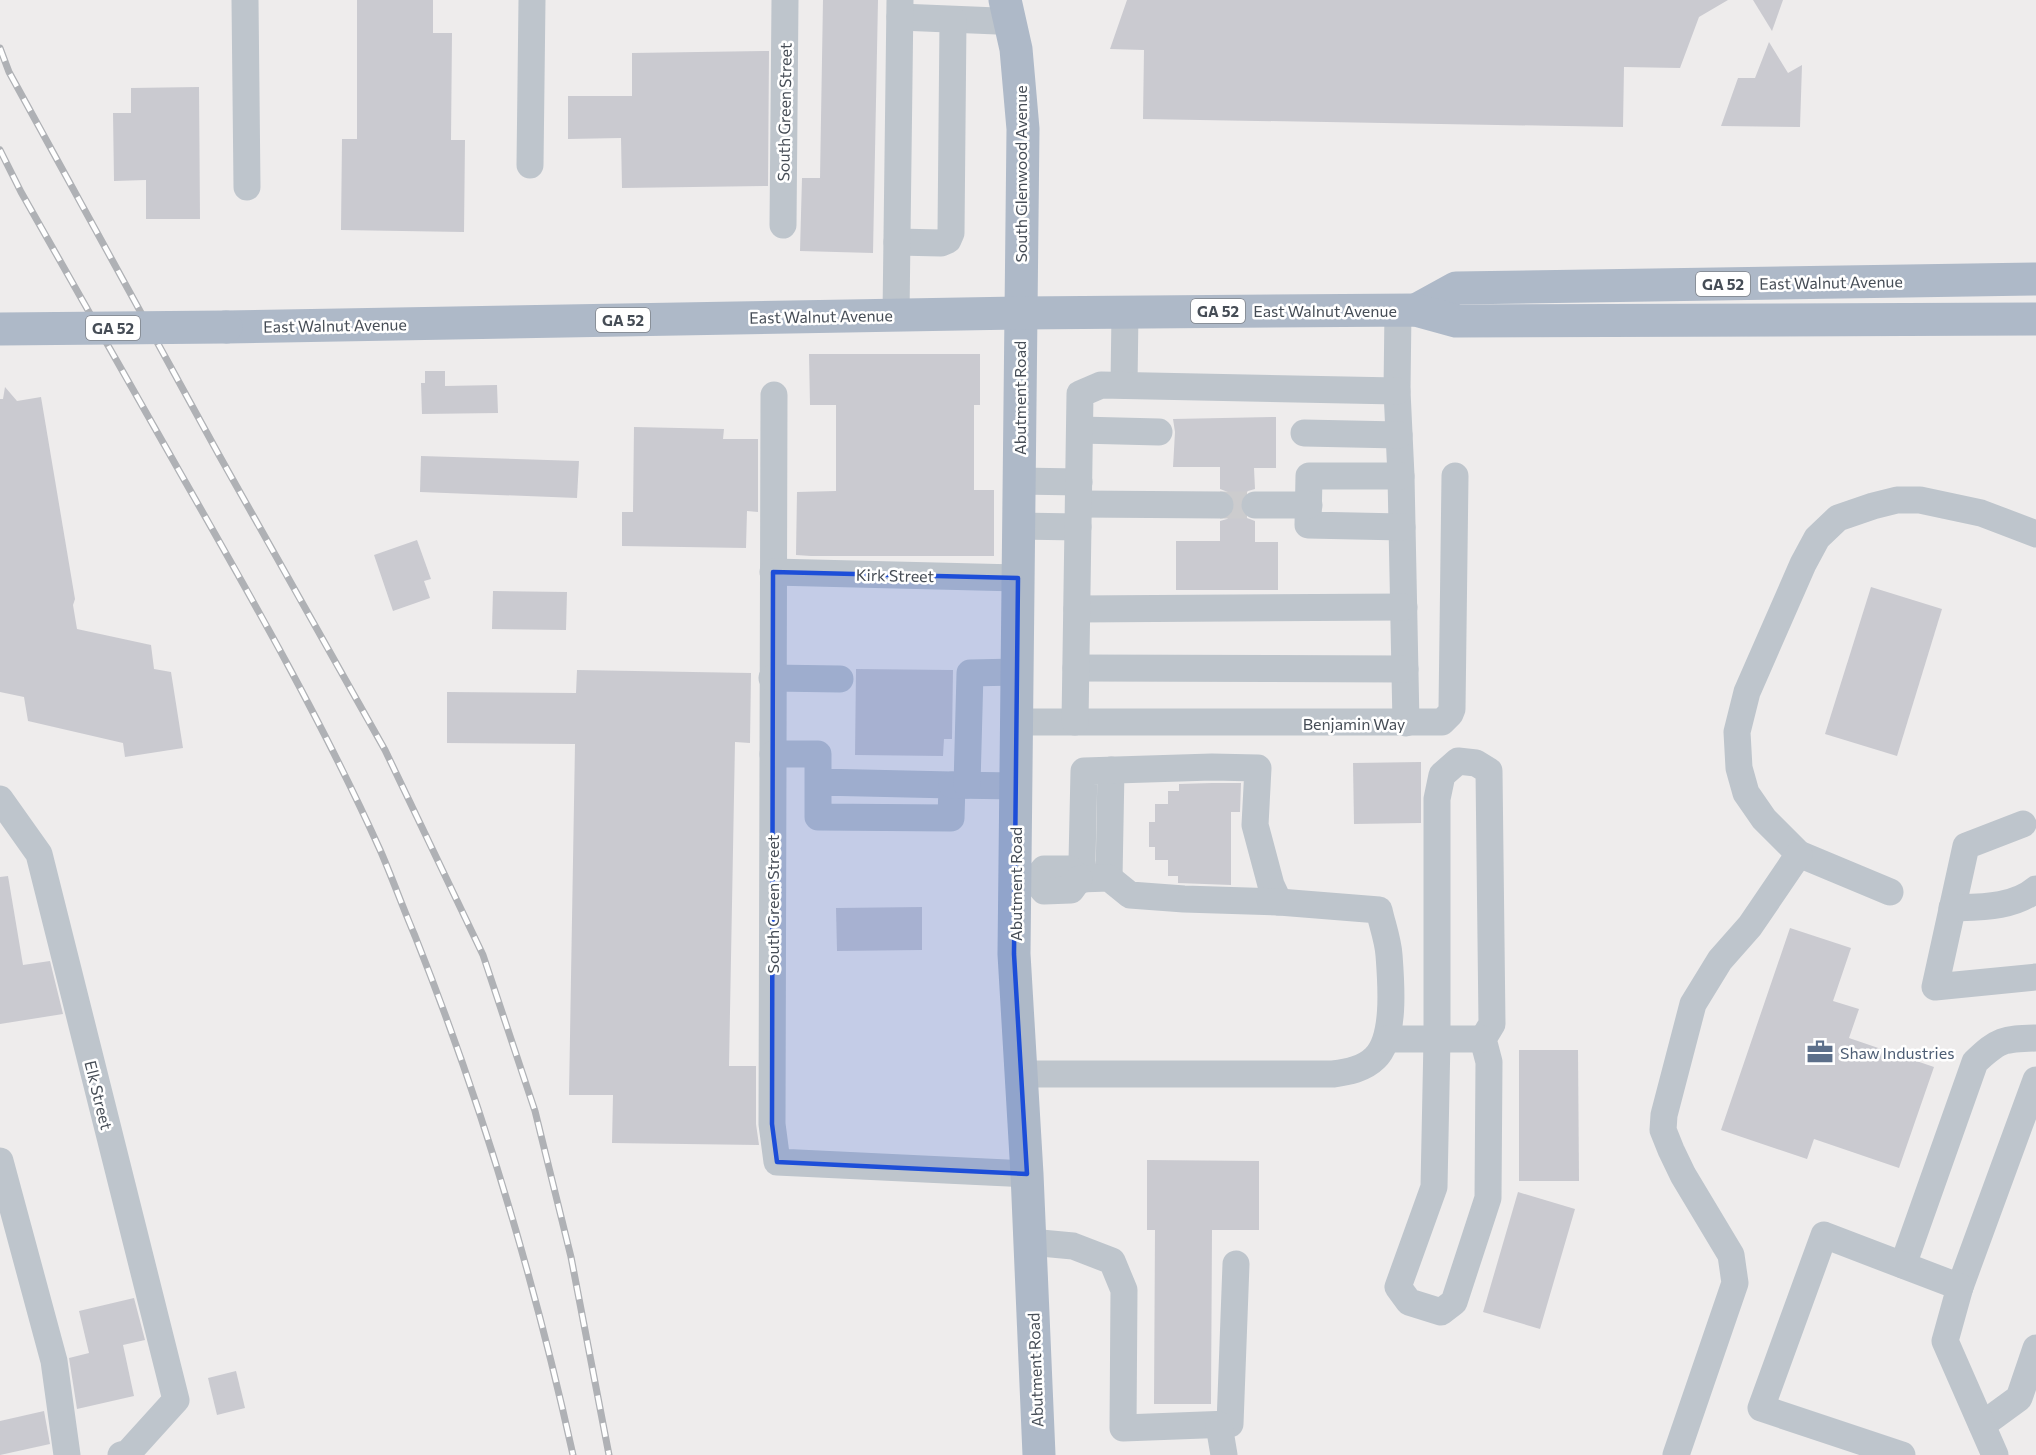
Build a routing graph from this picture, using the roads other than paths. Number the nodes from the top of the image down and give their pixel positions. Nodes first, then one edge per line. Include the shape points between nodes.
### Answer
1 (245, 0) edge
2 (532, 0) edge
3 (785, 0) edge
4 (900, 9) edge
5 (1007, 9) edge
6 (953, 20) junction
7 (530, 165) dead end
8 (247, 187) dead end
9 (783, 225) dead end
10 (897, 243) junction
11 (2036, 279) edge
12 (1407, 310) junction
13 (1125, 312) junction
14 (1020, 313) junction
15 (896, 315) junction
16 (2036, 319) edge
17 (0, 329) edge
18 (1124, 385) junction
19 (1397, 391) junction
20 (774, 395) dead end
21 (1080, 430) junction
22 (1159, 432) dead end
23 (1304, 433) dead end
24 (1399, 435) junction
25 (1401, 476) junction
26 (1455, 476) dead end
27 (1018, 481) junction
28 (1078, 504) junction
29 (1220, 505) tunnel mouth
30 (1255, 505) tunnel mouth
31 (1309, 505) junction
32 (1018, 526) junction
33 (1402, 527) junction
34 (2036, 534) edge
35 (773, 572) junction
36 (1018, 578) junction
37 (1404, 607) junction
38 (1077, 609) junction
39 (1076, 668) junction
40 (1405, 669) junction
41 (1016, 672) junction
42 (772, 678) junction
43 (840, 679) dead end
44 (1016, 722) junction
45 (1075, 722) junction
46 (1406, 723) junction
47 (773, 754) junction
48 (960, 785) junction
49 (1016, 786) junction
50 (0, 800) edge
51 (2022, 824) dead end
52 (1799, 854) junction
53 (1090, 879) junction
54 (1025, 880) junction
55 (2036, 889) edge
56 (1890, 892) dead end
57 (1279, 902) junction
58 (1952, 908) junction
59 (2036, 977) edge
60 (2036, 1038) edge
61 (1386, 1039) junction
62 (1437, 1039) junction
63 (1483, 1039) junction
64 (1020, 1074) junction
65 (2036, 1080) edge
66 (0, 1161) edge
67 (1027, 1174) junction
68 (1030, 1242) junction
69 (1236, 1264) dead end
70 (1903, 1265) junction
71 (1960, 1287) junction
72 (2036, 1348) edge
73 (1219, 1425) junction
74 (1982, 1425) junction
75 (67, 1455) edge
76 (121, 1455) edge
77 (1039, 1455) edge
78 (1224, 1455) edge
79 (1676, 1455) edge
80 (1902, 1455) edge
81 (1995, 1455) edge

1 - 8 street
2 - 7 street
3 - 9 street, South Green Street
4 - 6 street
4 - 10 street
5 - 6 street via 997,21
5 - 14 main road, South Glenwood Avenue via 1020,81 1023,129
6 - 10 street via 951,233 941,243
10 - 15 street
11 - 12 main road, East Walnut Avenue / GA 52 via 1456,288
12 - 13 main road, East Walnut Avenue / GA 52
12 - 16 main road, East Walnut Avenue / GA 52 via 1456,321
12 - 19 street
13 - 14 main road, East Walnut Avenue / GA 52
13 - 18 street
14 - 15 main road, East Walnut Avenue / GA 52
14 - 27 main road, Abutment Road
15 - 17 main road, East Walnut Avenue / GA 52, bridge
18 - 19 street
18 - 21 street via 1101,385 1080,394
19 - 24 street
20 - 35 street, South Green Street
21 - 22 street
21 - 28 street
23 - 24 street
24 - 25 street
25 - 31 street via 1309,476
25 - 33 street
26 - 46 street, Benjamin Way via 1452,709 1442,722
27 - 28 street
27 - 32 main road, Abutment Road
28 - 29 street
28 - 32 street
28 - 38 street
30 - 31 street
31 - 33 street via 1308,525
32 - 36 main road, Abutment Road
33 - 37 street
34 - 52 street via 1981,513 1920,500 1897,500 1838,519 1817,538 1747,692 1737,732 1739,768 1746,793 1764,819
35 - 36 street, Kirk Street
35 - 42 street, South Green Street
36 - 41 main road, Abutment Road
37 - 38 street
37 - 40 street
38 - 39 street
39 - 40 street
39 - 45 street
40 - 46 street
41 - 44 main road, Abutment Road
41 - 48 street via 970,673
42 - 43 street
42 - 47 street, South Green Street
44 - 45 street, Benjamin Way
44 - 49 main road, Abutment Road
45 - 46 street, Benjamin Way
47 - 48 street via 818,754 818,817 951,818
47 - 67 street, South Green Street via 772,1124 777,1162
48 - 49 street
49 - 54 main road, Abutment Road
50 - 76 street, Elk Street via 39,854 176,1400 128,1453
51 - 58 street via 1966,846
52 - 56 street
52 - 79 street via 1750,926 1720,960 1693,1004 1664,1115 1663,1130 1671,1150 1731,1255 1735,1283
53 - 54 street via 1070,869 1044,869
53 - 57 street via 1130,895
53 - 57 street via 1082,861 1084,771 1258,768 1256,825
54 - 64 main road, Abutment Road via 1014,954
55 - 58 street via 1991,907
57 - 61 street via 1379,909 1389,953 1390,1012
58 - 59 street via 1935,987
60 - 70 street via 2009,1039 1992,1046 1975,1062
61 - 62 street
61 - 64 street via 1375,1058 1363,1067 1333,1074
62 - 63 street
62 - 63 street via 1437,799 1442,775 1458,762 1476,763 1489,771 1492,1024
62 - 63 street via 1434,1187 1398,1287 1409,1302 1441,1312 1454,1302 1488,1198 1489,1062
64 - 67 main road, Abutment Road
65 - 71 street
66 - 75 street via 54,1361
67 - 68 main road, Abutment Road
68 - 73 street via 1073,1246 1112,1261 1124,1290 1123,1428
68 - 77 main road, Abutment Road
69 - 73 street via 1230,1424
70 - 71 street
70 - 80 street via 1824,1234 1761,1408
71 - 74 street via 1945,1341
72 - 74 street via 2019,1398
73 - 78 street
74 - 81 street

